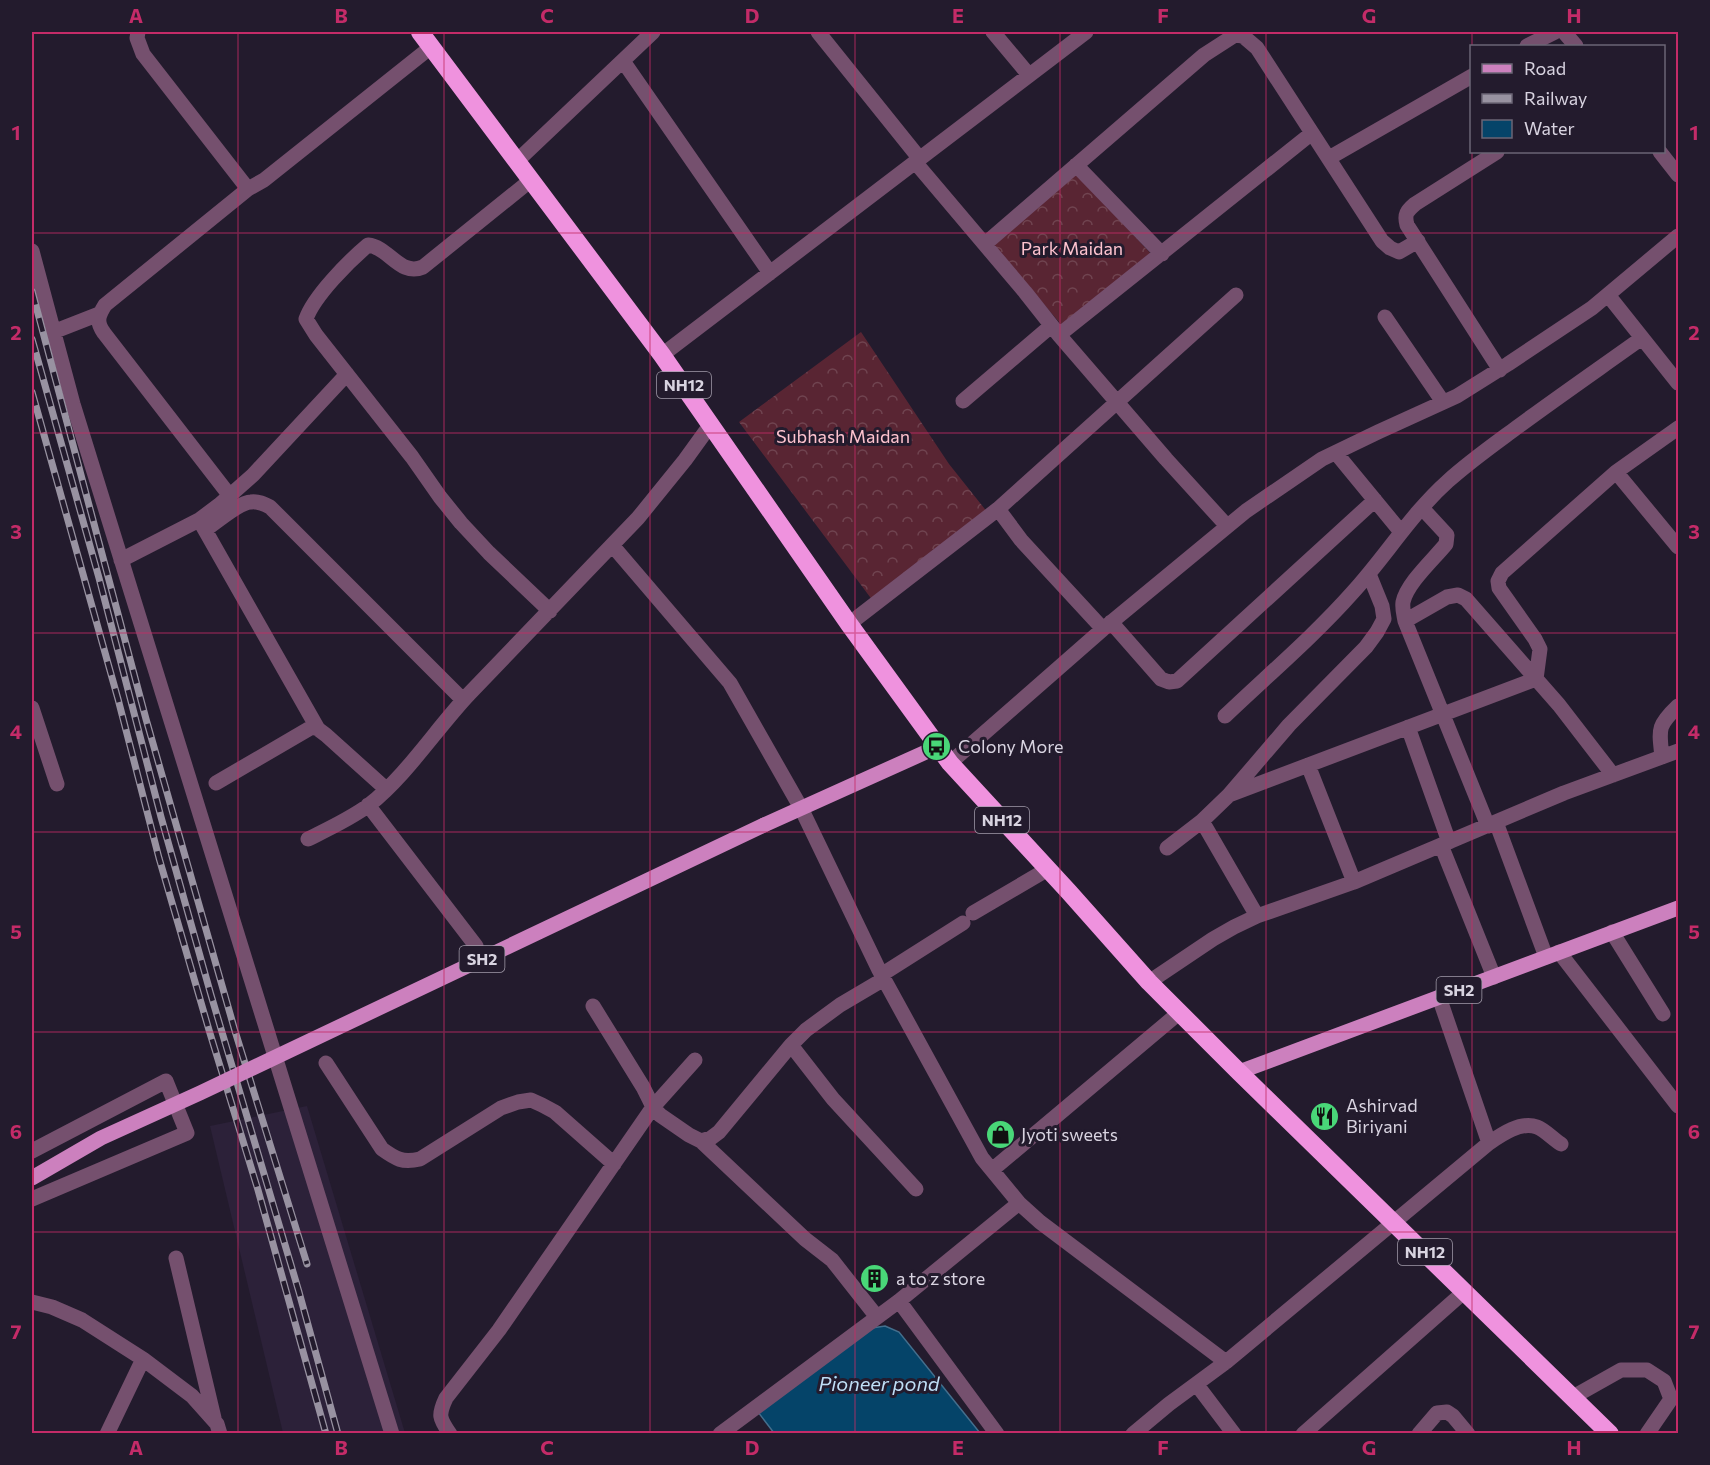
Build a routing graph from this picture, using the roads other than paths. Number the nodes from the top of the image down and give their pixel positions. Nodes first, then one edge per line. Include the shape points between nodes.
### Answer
1 (138, 32) edge
2 (420, 32) edge
3 (653, 32) edge
4 (818, 32) edge
5 (993, 32) edge
6 (1086, 32) edge
7 (1555, 32) edge
8 (1564, 32) edge
9 (1246, 34) edge
10 (1529, 45) edge
11 (1575, 45) edge
12 (431, 47) junction
13 (622, 61) junction
14 (1029, 75) junction
15 (1470, 77) edge
16 (1312, 133) junction
17 (1495, 153) edge
18 (1661, 153) edge
19 (1329, 158) junction
20 (918, 160) junction
21 (517, 161) junction
22 (1077, 165) junction
23 (1678, 175) edge
24 (531, 180) junction
25 (248, 189) junction
26 (1678, 236) edge
27 (1418, 242) junction
28 (985, 244) junction
29 (32, 251) edge
30 (1162, 254) junction
31 (770, 273) junction
32 (1236, 295) dead end
33 (1608, 295) junction
34 (99, 314) junction
35 (1385, 317) dead end
36 (1055, 330) junction
37 (53, 332) junction
38 (1642, 338) junction
39 (662, 355) junction
40 (1500, 369) junction
41 (347, 374) junction
42 (1678, 383) edge
43 (963, 401) dead end
44 (1118, 402) junction
45 (1443, 402) junction
46 (711, 424) junction
47 (1678, 428) edge
48 (1336, 453) junction
49 (1616, 472) junction
50 (230, 496) junction
51 (1375, 500) junction
52 (1422, 508) junction
53 (998, 509) junction
54 (202, 525) junction
55 (1227, 526) junction
56 (1401, 532) junction
57 (612, 545) junction
58 (1678, 547) edge
59 (121, 560) junction
60 (1369, 574) junction
61 (550, 610) junction
62 (1405, 621) junction
63 (849, 624) junction
64 (1107, 626) junction
65 (1536, 679) junction
66 (463, 700) junction
67 (1678, 706) edge
68 (32, 708) edge
69 (1442, 714) junction
70 (1225, 716) dead end
71 (1408, 727) junction
72 (318, 729) junction
73 (938, 747) junction
74 (1673, 756) edge
75 (950, 763) junction
76 (1308, 765) junction
77 (1613, 775) junction
78 (216, 783) dead end
79 (57, 784) dead end
80 (386, 789) junction
81 (1229, 795) junction
82 (368, 805) junction
83 (801, 808) junction
84 (1202, 821) junction
85 (1492, 824) junction
86 (308, 839) dead end
87 (1445, 843) junction
88 (1167, 848) dead end
89 (1048, 869) junction
90 (1354, 882) junction
91 (1678, 908) edge
92 (1257, 916) junction
93 (1612, 932) junction
94 (476, 945) dead end
95 (1553, 955) junction
96 (882, 977) junction
97 (1494, 977) junction
98 (1149, 982) junction
99 (1438, 997) junction
100 (593, 1006) dead end
101 (1180, 1012) junction
102 (1663, 1014) dead end
103 (791, 1044) junction
104 (695, 1060) dead end
105 (326, 1063) dead end
106 (1239, 1072) junction
107 (1678, 1106) edge
108 (653, 1107) junction
109 (701, 1140) junction
110 (1489, 1143) junction
111 (1561, 1144) dead end
112 (32, 1151) edge
113 (614, 1164) junction
114 (992, 1170) junction
115 (32, 1178) edge
116 (916, 1189) dead end
117 (32, 1199) edge
118 (1019, 1203) junction
119 (1394, 1221) junction
120 (176, 1258) dead end
121 (1465, 1291) junction
122 (899, 1301) junction
123 (32, 1302) edge
124 (877, 1317) junction
125 (143, 1359) junction
126 (1226, 1362) junction
127 (1197, 1384) junction
128 (1573, 1397) junction
129 (218, 1427) edge
130 (107, 1434) edge
131 (392, 1434) edge
132 (450, 1434) edge
133 (720, 1434) edge
134 (997, 1434) edge
135 (1133, 1434) edge
136 (1234, 1434) edge
137 (1303, 1434) edge
138 (1419, 1434) edge
139 (1468, 1434) edge
140 (1610, 1434) edge
141 (1647, 1434) edge

1 - 25 street via 143,54
2 - 12 highway, NH12
3 - 13 street
4 - 20 street
5 - 14 street
6 - 14 street
7 - 10 street
8 - 11 street
9 - 16 street
9 - 22 street via 1235,35 1204,55
12 - 21 highway, NH12
12 - 25 street
13 - 21 street
13 - 31 street
14 - 20 street
15 - 19 street
16 - 19 street
16 - 30 street
17 - 27 street via 1407,211 1407,225
18 - 23 street
19 - 27 street via 1390,248 1399,252
20 - 28 street
20 - 31 street
21 - 24 highway, NH12
22 - 28 street
22 - 30 street
24 - 39 highway, NH12
24 - 41 street via 423,267 409,269 368,245 317,297 306,319
25 - 34 street via 105,305
26 - 33 street
27 - 40 street
28 - 36 street
29 - 37 street
30 - 36 street
31 - 39 street
32 - 44 street
33 - 38 street
33 - 40 street
34 - 37 street
34 - 50 street via 104,333
35 - 45 street
36 - 43 street
36 - 44 street
37 - 59 street
38 - 42 street
38 - 52 street via 1484,452
39 - 46 highway, NH12
40 - 45 street
41 - 50 street
41 - 61 street via 461,524
44 - 53 street
44 - 55 street
45 - 48 street
46 - 57 street via 638,518
46 - 63 highway, NH12
47 - 49 street
48 - 51 street
48 - 55 street
49 - 58 street
49 - 65 street via 1509,565 1497,581 1540,649
50 - 54 street
51 - 56 street
51 - 64 street via 1177,681 1161,679
52 - 56 street
52 - 62 street via 1447,535 1446,544 1411,586 1402,609
53 - 63 street
53 - 64 street via 1021,540
54 - 59 street
54 - 66 street via 249,501 270,507
54 - 72 street
55 - 64 street
56 - 60 street
57 - 61 street
57 - 83 street via 730,683
59 - 131 street
60 - 70 street
60 - 81 street via 1384,619 1377,632 1283,731
61 - 66 street
62 - 65 street via 1447,597 1458,595 1473,606
62 - 69 street
63 - 73 highway, NH12
64 - 75 street
65 - 69 street
65 - 77 street
66 - 80 street
67 - 74 street via 1662,724 1660,734
68 - 79 street
69 - 71 street
69 - 85 street
71 - 76 street
71 - 87 street
72 - 78 street via 303,731
72 - 80 street
73 - 75 highway, NH12
73 - 83 main road, SH2
74 - 77 street
75 - 89 highway, NH12
76 - 81 street
76 - 90 street
77 - 85 street
80 - 82 street
81 - 84 street
82 - 86 street
82 - 94 street
83 - 96 street
83 - 115 main road, SH2, bridge via 101,1138
84 - 88 street
84 - 92 street
85 - 87 street
85 - 95 street
87 - 90 street
87 - 97 street
89 - 96 street
89 - 98 highway, NH12
90 - 92 street
91 - 93 main road, SH2
92 - 98 street via 1213,939
93 - 95 main road, SH2
93 - 102 street
95 - 97 main road, SH2
95 - 107 street
96 - 103 street
96 - 114 street
97 - 99 main road, SH2
98 - 101 highway, NH12
99 - 106 main road, SH2
99 - 110 street
100 - 108 street
101 - 106 highway, NH12
101 - 114 street
103 - 109 street via 719,1132
103 - 116 street via 832,1099
104 - 108 street
105 - 113 street via 382,1149 395,1159 420,1159 501,1108 531,1101 555,1112
106 - 119 highway, NH12
108 - 109 street via 688,1135
108 - 113 street
109 - 124 street via 832,1260
110 - 111 street via 1526,1125 1538,1128
110 - 119 street
112 - 117 street via 166,1081 187,1133
113 - 132 street via 499,1330 446,1398 440,1411 441,1421
114 - 118 street
118 - 122 street
118 - 126 street
119 - 121 highway, NH12
119 - 126 street
120 - 129 street
121 - 128 highway, NH12
121 - 137 street
122 - 124 street
122 - 134 street
123 - 125 street via 82,1320
124 - 133 street
125 - 129 street via 192,1396
125 - 130 street
126 - 127 street
127 - 135 street
127 - 136 street
128 - 140 highway, NH12
128 - 141 street via 1621,1370 1647,1370 1664,1381 1671,1399
138 - 139 street via 1437,1413 1447,1412

